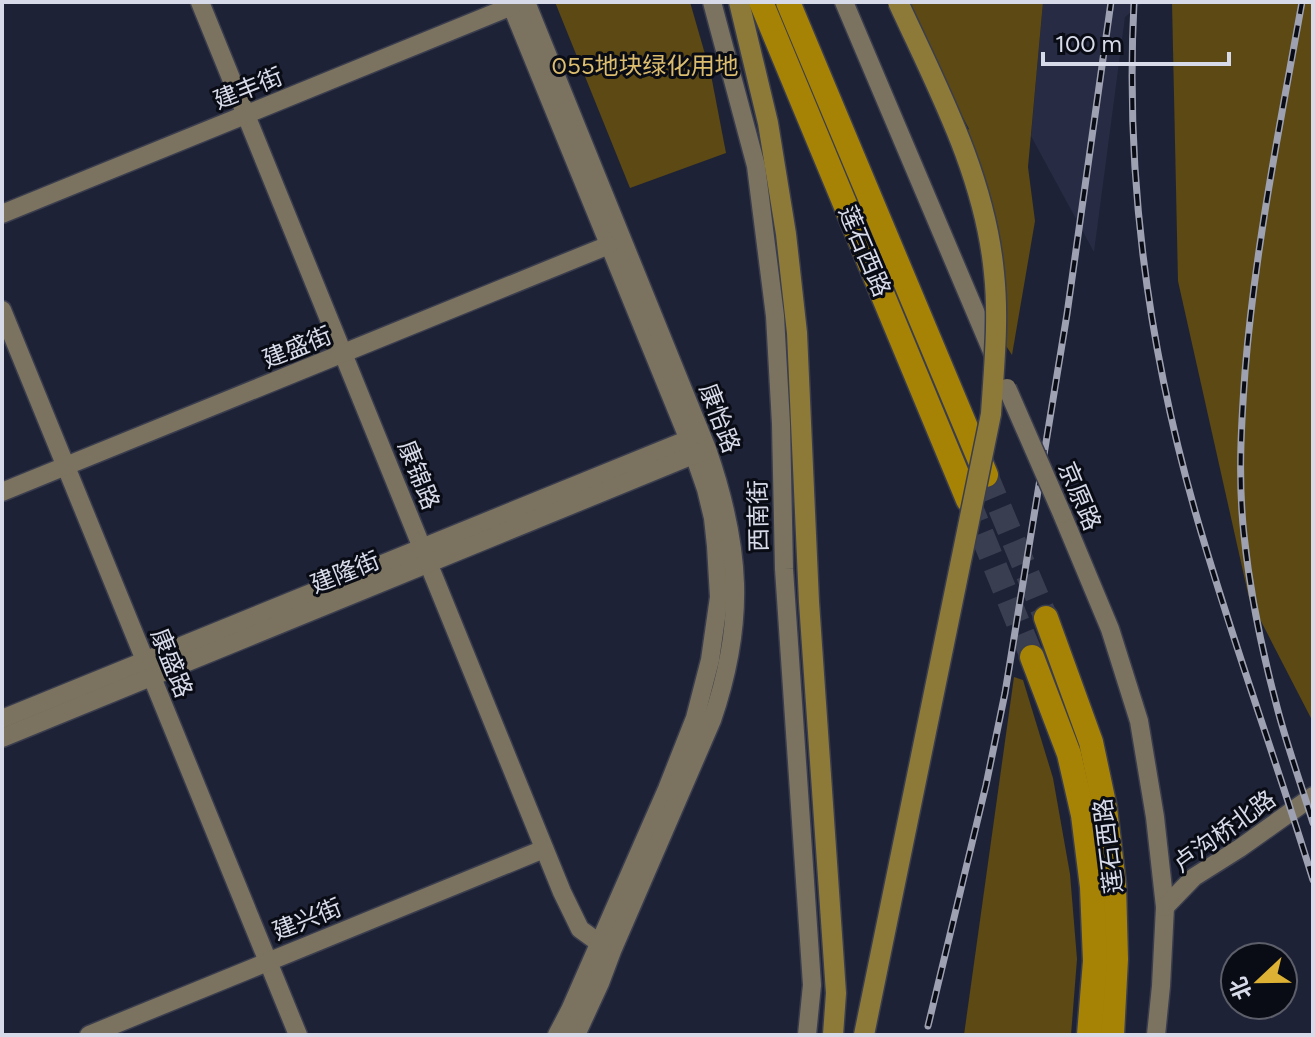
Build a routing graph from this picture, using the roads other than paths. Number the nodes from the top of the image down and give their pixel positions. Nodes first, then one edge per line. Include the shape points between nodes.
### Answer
1 (200, 2) edge
2 (712, 2) edge
3 (739, 2) edge
4 (761, 2) edge
5 (788, 2) edge
6 (844, 2) edge
7 (898, 2) edge
8 (516, 3) edge
9 (245, 115) junction
10 (2, 214) edge
11 (609, 245) junction
12 (2, 310) edge
13 (344, 354) junction
14 (698, 444) junction
15 (65, 467) junction
16 (986, 475) tunnel mouth
17 (2, 492) edge
18 (968, 500) tunnel mouth
19 (426, 556) junction
20 (1046, 618) tunnel mouth
21 (1032, 657) tunnel mouth
22 (149, 669) junction
23 (2, 719) edge
24 (2, 738) edge
25 (1313, 796) edge
26 (544, 849) junction
27 (1165, 907) junction
28 (605, 948) junction
29 (268, 961) junction
30 (89, 1035) edge
31 (298, 1035) edge
32 (557, 1035) edge
33 (576, 1035) edge
34 (807, 1035) edge
35 (833, 1035) edge
36 (864, 1035) edge
37 (1089, 1035) edge
38 (1112, 1035) edge
39 (1156, 1035) edge

1 - 9 street, 康锦路
2 - 34 street, 西南街 via 756,166 775,316 784,569 812,985
3 - 35 main road via 768,123 797,333 836,993
4 - 18 highway, 莲石西路
5 - 16 highway, 莲石西路
6 - 27 street, 京原路, bridge via 1110,629 1139,721
7 - 36 main road, bridge via 976,183 995,274 996,342 991,414
8 - 9 street, 建丰街
8 - 11 street, 康怡路
8 - 14 street, 康怡路
9 - 10 street, 建丰街
9 - 13 street, 康锦路
11 - 13 street, 建盛街
11 - 14 street, 康怡路
12 - 15 street, 康盛路
13 - 15 street, 建盛街
13 - 19 street, 康锦路
14 - 19 street, 建隆街
14 - 28 street, 康怡路 via 721,491 731,533 735,623 728,661 712,720
15 - 17 street, 建盛街
15 - 22 street, 康盛路
19 - 22 street, 建隆街
19 - 26 street, 康锦路
20 - 38 highway, 莲石西路 via 1091,742 1105,808 1114,884
21 - 37 highway, 莲石西路 via 1069,754 1083,815 1095,961
22 - 23 street, 建隆街
22 - 24 street, 建隆街
22 - 29 street, 康盛路
25 - 27 street, 卢沟桥北路 via 1194,877
26 - 28 street, 康锦路 via 580,929
26 - 29 street, 建兴街
27 - 39 street, 京原路
28 - 32 street
28 - 33 street via 600,983
29 - 30 street, 建兴街
29 - 31 street, 康盛路

